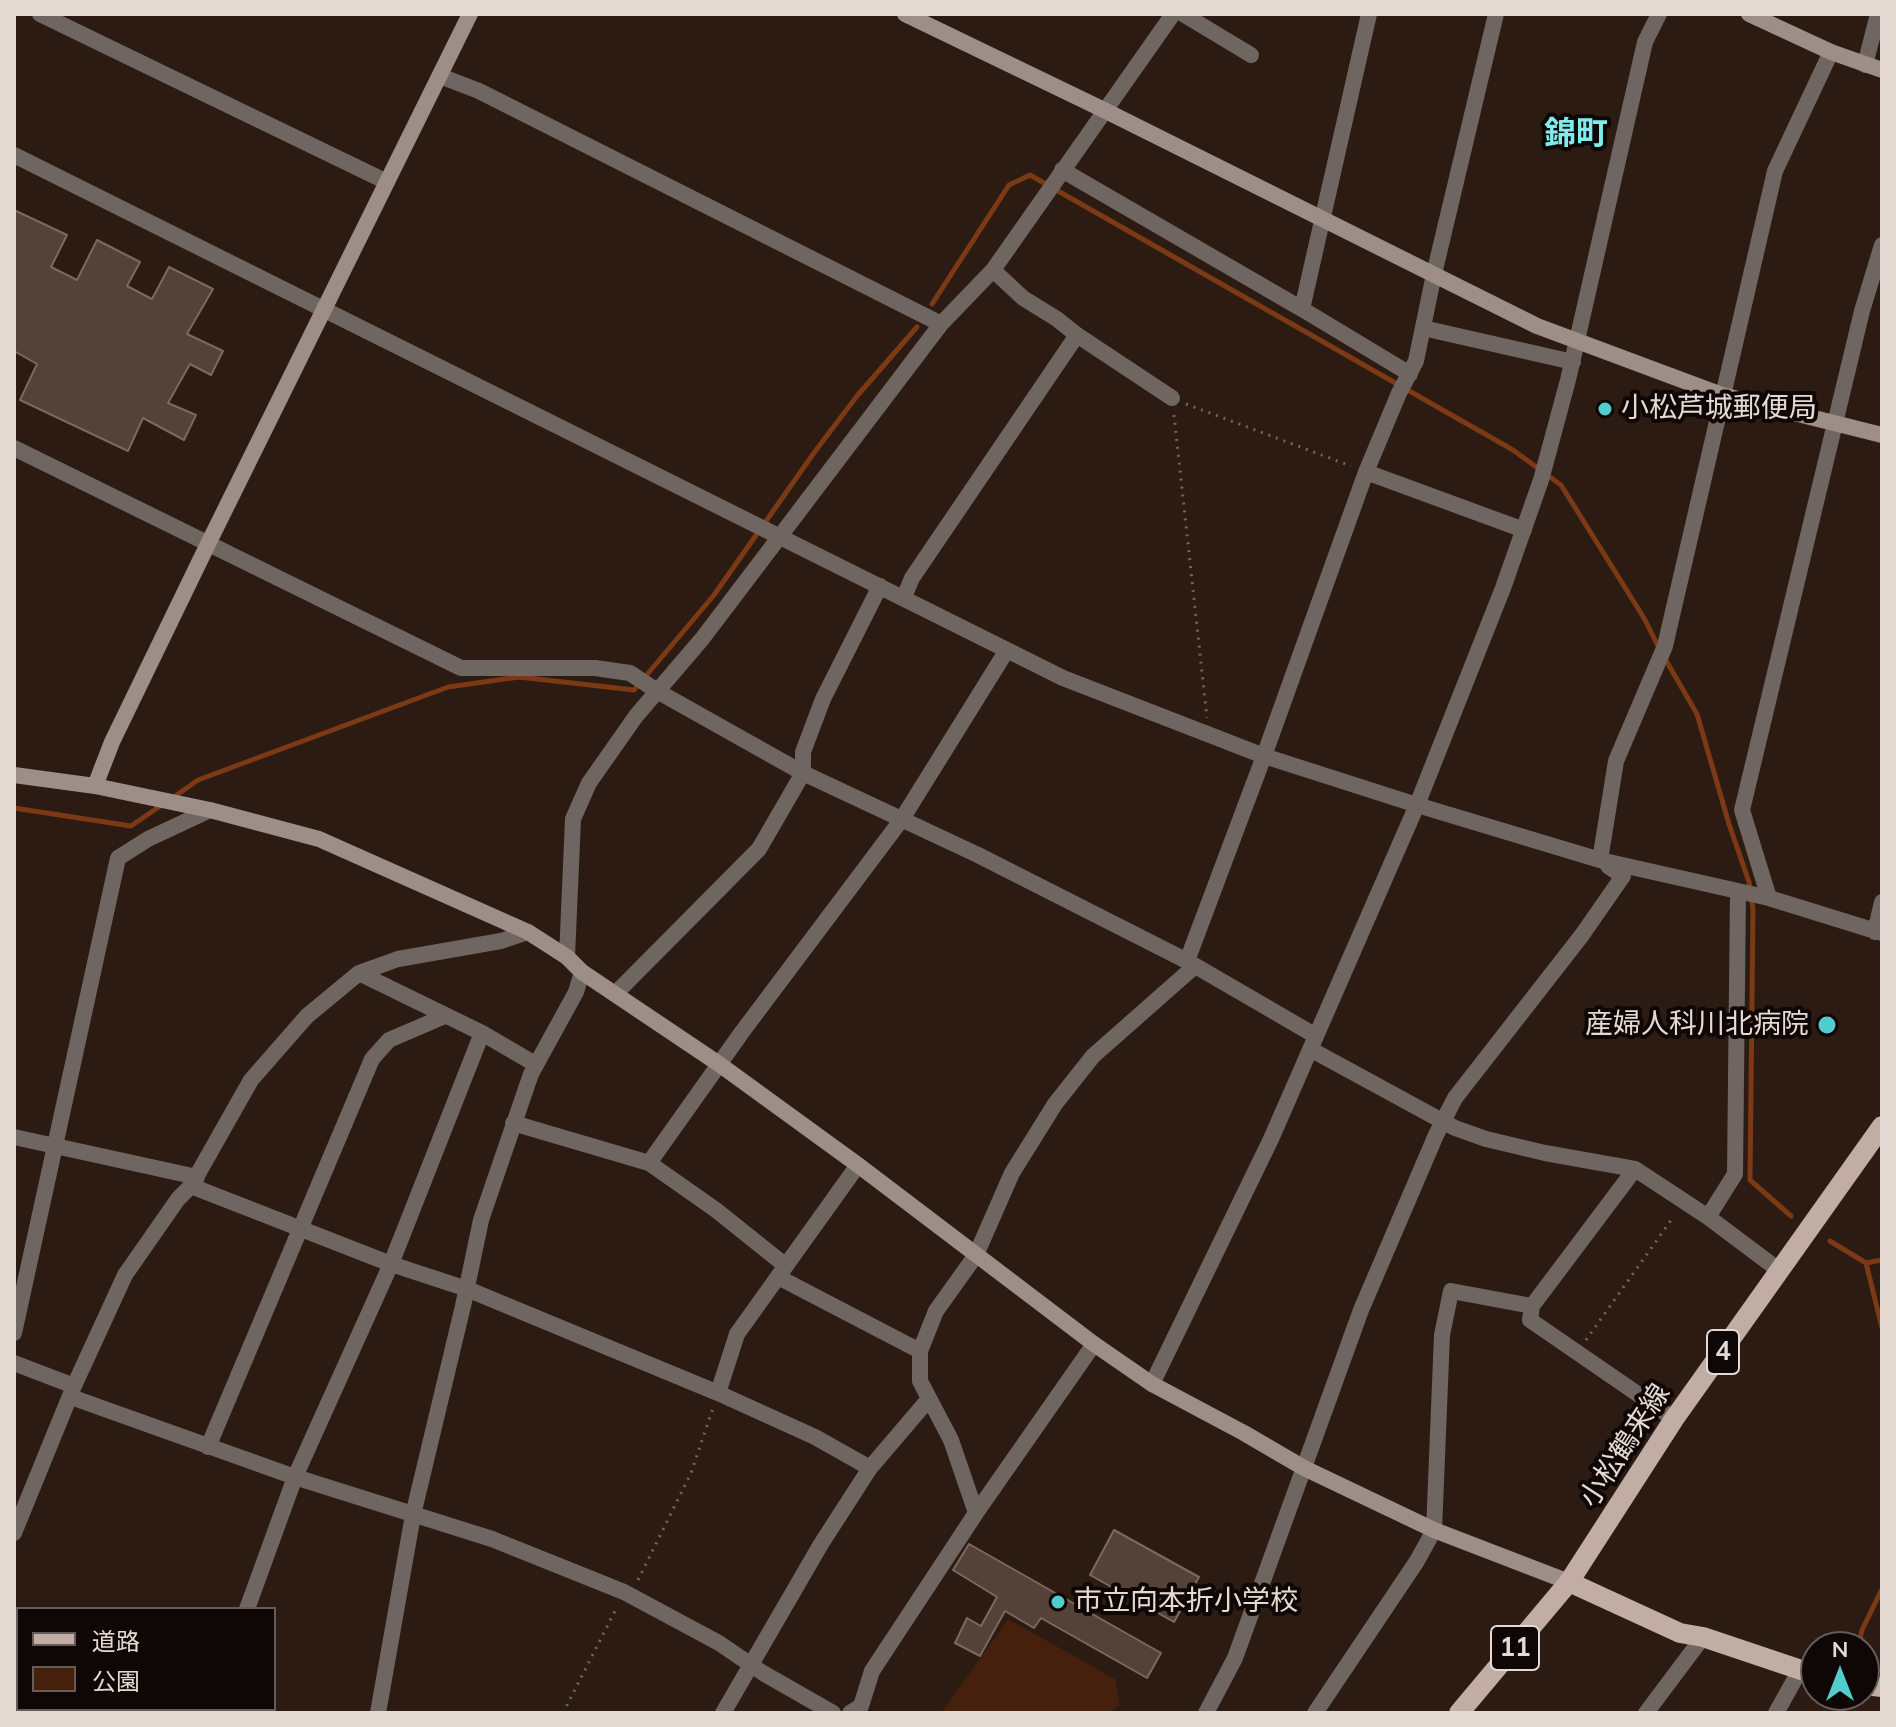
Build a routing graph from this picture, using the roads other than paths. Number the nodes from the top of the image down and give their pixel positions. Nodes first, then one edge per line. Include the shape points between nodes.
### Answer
1 (40, 14) edge
2 (470, 14) edge
3 (905, 14) edge
4 (1172, 14) edge
5 (1183, 14) edge
6 (1369, 14) edge
7 (1496, 14) edge
8 (1659, 14) edge
9 (1749, 14) edge
10 (1878, 14) edge
11 (1831, 52) junction
12 (1251, 55) dead end
13 (1865, 65) junction
14 (1882, 70) edge
15 (440, 76) junction
16 (1104, 110) junction
17 (14, 155) edge
18 (1060, 173) junction
19 (387, 182) junction
20 (1322, 219) junction
21 (1882, 245) edge
22 (993, 270) junction
23 (1434, 274) junction
24 (1302, 309) junction
25 (325, 311) junction
26 (941, 324) junction
27 (1423, 328) junction
28 (1077, 335) junction
29 (1578, 342) junction
30 (1573, 362) junction
31 (1405, 382) junction
32 (1722, 395) junction
33 (1172, 398) road end
34 (1835, 423) junction
35 (1882, 435) edge
36 (14, 448) edge
37 (1366, 472) junction
38 (1524, 530) junction
39 (775, 535) junction
40 (208, 544) junction
41 (880, 586) junction
42 (904, 597) junction
43 (1007, 650) junction
44 (654, 688) junction
45 (1264, 756) junction
46 (803, 773) junction
47 (14, 775) edge
48 (95, 786) junction
49 (1417, 805) junction
50 (210, 810) junction
51 (902, 819) junction
52 (1600, 860) junction
53 (1740, 892) junction
54 (1765, 897) junction
55 (1882, 902) edge
56 (528, 932) junction
57 (1878, 932) edge
58 (567, 957) junction
59 (1191, 963) junction
60 (582, 972) junction
61 (359, 973) junction
62 (616, 993) junction
63 (445, 1016) junction
64 (482, 1033) junction
65 (1313, 1042) junction
66 (535, 1064) junction
67 (719, 1064) junction
68 (1443, 1121) junction
69 (513, 1123) junction
70 (1882, 1126) edge
71 (14, 1137) edge
72 (54, 1147) junction
73 (649, 1163) junction
74 (858, 1165) junction
75 (1635, 1169) junction
76 (194, 1181) junction
77 (1708, 1217) junction
78 (301, 1228) junction
79 (976, 1255) junction
80 (391, 1264) junction
81 (1780, 1271) junction
82 (782, 1272) junction
83 (467, 1289) junction
84 (1532, 1306) junction
85 (14, 1333) edge
86 (1094, 1344) junction
87 (920, 1351) junction
88 (14, 1362) edge
89 (1152, 1384) junction
90 (72, 1392) junction
91 (718, 1393) junction
92 (928, 1400) junction
93 (1674, 1419) junction
94 (208, 1447) junction
95 (870, 1468) junction
96 (1304, 1468) junction
97 (295, 1477) junction
98 (976, 1513) junction
99 (413, 1515) junction
100 (1434, 1530) junction
101 (14, 1533) edge
102 (1569, 1582) junction
103 (248, 1607) edge
104 (1703, 1637) junction
105 (751, 1665) junction
106 (1800, 1669) edge
107 (1800, 1682) edge
108 (378, 1713) edge
109 (723, 1713) edge
110 (833, 1713) edge
111 (850, 1713) edge
112 (1206, 1713) edge
113 (1315, 1713) edge
114 (1459, 1713) edge
115 (1646, 1713) edge
116 (1776, 1713) edge

1 - 19 street
2 - 15 street
3 - 16 street
4 - 16 street
5 - 12 street
6 - 20 street
7 - 23 street
8 - 29 street via 1645,42
9 - 11 street
10 - 13 street
11 - 13 street
11 - 32 street via 1775,171
13 - 14 street
15 - 19 street
15 - 26 street
16 - 18 street
16 - 20 street
17 - 25 street
18 - 22 street
18 - 24 street
19 - 25 street
20 - 23 street
20 - 24 street
21 - 34 street
22 - 26 street
22 - 28 street
23 - 27 street
23 - 29 street
24 - 31 street
25 - 39 street
25 - 40 street
26 - 39 street
27 - 30 street
27 - 31 street
28 - 33 street
28 - 42 street
29 - 30 street
29 - 32 street
30 - 38 street
31 - 37 street
32 - 34 street
32 - 52 street via 1665,646 1616,761
34 - 35 street
34 - 54 street via 1742,810
36 - 40 street
37 - 38 street
37 - 45 street
38 - 49 street
39 - 41 street
39 - 44 street via 702,639
40 - 44 street via 461,668 595,668 630,673
40 - 48 street
41 - 42 street
41 - 46 street via 823,699 803,752
42 - 43 street
43 - 45 street via 1063,678
43 - 51 street
44 - 46 street
44 - 58 street via 589,783 573,819
45 - 49 street
45 - 59 street
46 - 51 street
46 - 62 street via 759,849
47 - 48 street
48 - 50 street
49 - 52 street
49 - 65 street
50 - 56 street via 319,839
50 - 72 street via 118,858
51 - 59 street
51 - 67 street
52 - 53 street
52 - 68 street via 1623,876
53 - 54 street
53 - 77 street via 1735,1174
54 - 57 street
55 - 57 street
56 - 58 street
56 - 61 street via 398,959
58 - 60 street
59 - 65 street
59 - 79 street via 1093,1056 1055,1104 1012,1173
60 - 62 street
60 - 66 street
61 - 63 street
61 - 76 street via 307,1016 251,1080
62 - 67 street
63 - 64 street
63 - 78 street via 389,1040 372,1059
64 - 66 street
64 - 80 street
65 - 68 street
65 - 89 street
66 - 69 street
67 - 73 street
67 - 74 street
68 - 75 street via 1486,1139
68 - 96 street via 1361,1310
69 - 73 street
69 - 83 street via 481,1220
70 - 81 main road, 小松鶴来線 / 4
71 - 72 street
72 - 76 street
72 - 85 street
73 - 82 street via 716,1210
74 - 79 street
74 - 82 street
75 - 77 street
75 - 84 street
76 - 78 street
76 - 90 street via 125,1275
77 - 81 street
78 - 80 street
78 - 94 street
79 - 86 street
79 - 87 street via 936,1311
80 - 83 street
80 - 97 street
81 - 93 main road, 小松鶴来線 / 4
82 - 87 street
82 - 91 street via 737,1334
83 - 91 street
83 - 99 street
84 - 93 street via 1530,1320
84 - 100 street via 1451,1291 1442,1335
86 - 89 street
86 - 98 street
87 - 92 street via 920,1381
88 - 90 street
89 - 96 street
90 - 94 street
90 - 101 street
91 - 95 street
92 - 95 street
92 - 98 street via 951,1440
93 - 102 main road, 小松鶴来線 / 4
94 - 97 street
95 - 105 street
96 - 100 street
96 - 112 street via 1235,1658
97 - 99 street
97 - 103 street
98 - 111 street via 872,1671 861,1706
99 - 105 street via 492,1539 627,1594
99 - 108 street
100 - 102 street
100 - 113 street
102 - 104 main road via 1680,1633
102 - 114 main road, 11
104 - 106 main road
104 - 115 street
105 - 109 street
105 - 110 street
107 - 116 street

